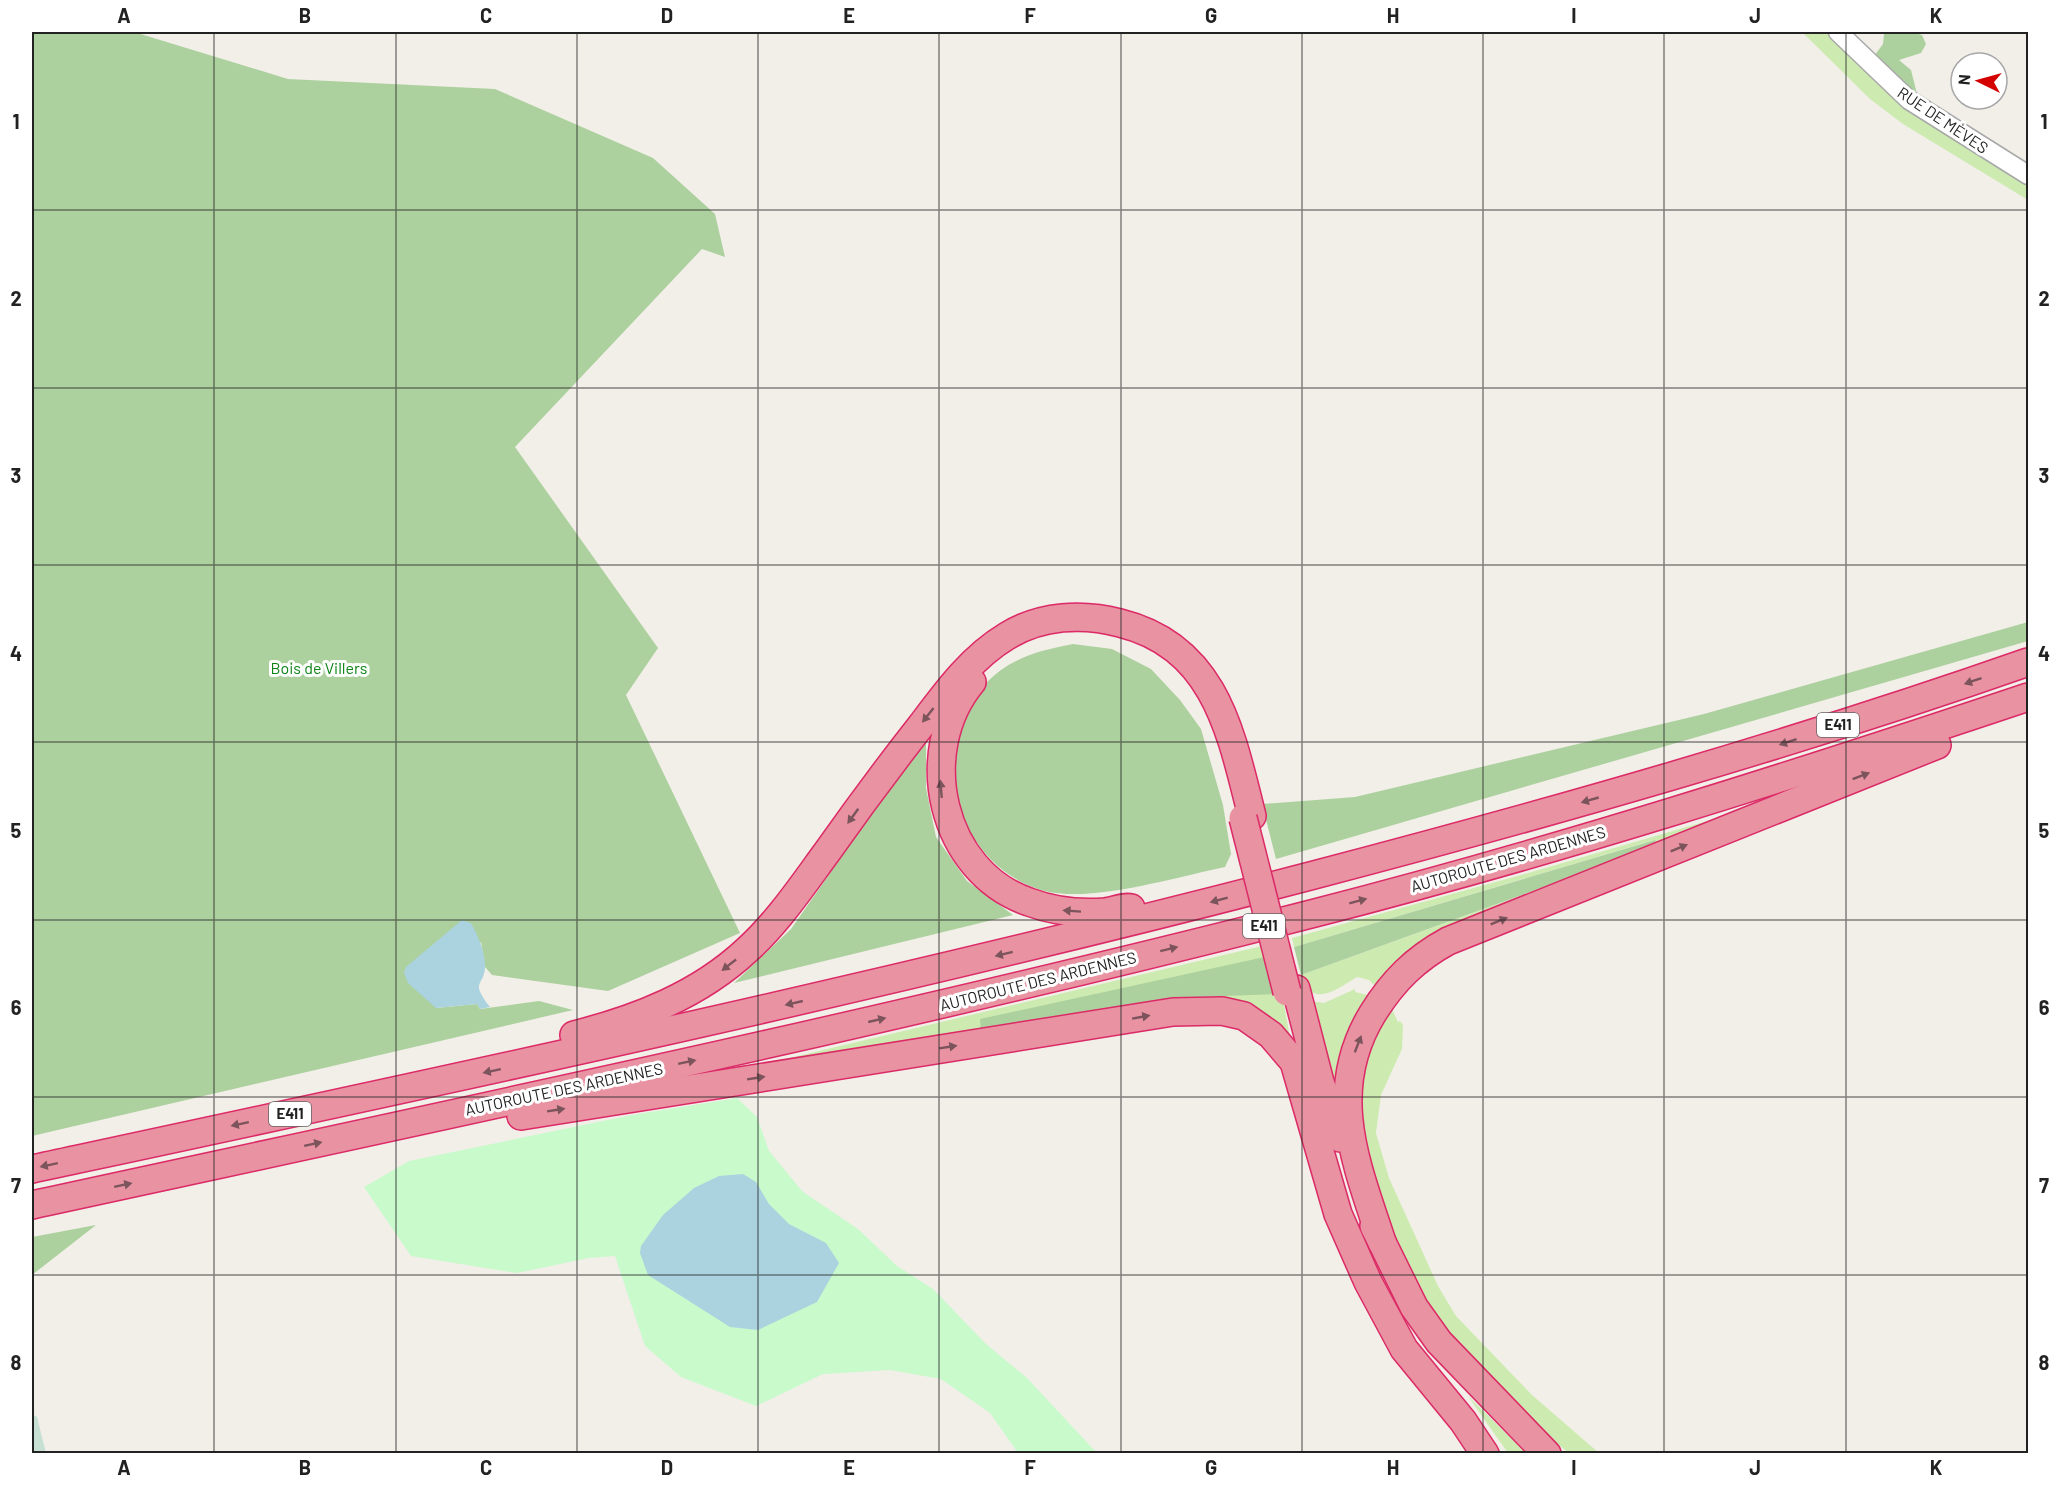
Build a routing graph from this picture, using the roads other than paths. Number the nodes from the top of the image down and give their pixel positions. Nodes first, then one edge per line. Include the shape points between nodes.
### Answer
1 (1838, 32) edge
2 (2028, 175) edge
3 (2028, 662) edge
4 (2028, 697) edge
5 (2028, 713) edge
6 (1247, 817) junction
7 (1142, 920) junction
8 (1292, 990) junction
9 (549, 1058) junction
10 (486, 1106) junction
11 (32, 1169) edge
12 (32, 1205) edge
13 (1382, 1242) junction
14 (1381, 1276) junction
15 (1500, 1403) junction
16 (1494, 1452) edge
17 (1533, 1454) edge
18 (1547, 1454) edge
19 (1561, 1454) edge

1 - 2 street, RUE DE MÈVES via 1909,100
3 -> 7 highway, AUTOROUTE DES ARDENNES / E411 via 1646,784
10 -> 4 highway, AUTOROUTE DES ARDENNES / E411 via 824,1033 1316,913 1768,784
13 -> 5 highway via 1359,1173 1346,1101 1353,1057 1364,1028 1402,972 1448,941 1929,748
7 -> 6 highway via 1130,907 1080,912 1026,902 1000,887 965,851 952,830 942,801 942,751 957,707 983,669 1046,635 1096,632 1141,645 1177,670 1205,705
6 - 8 highway, bridge
6 -> 9 highway via 1225,714 1212,690 1178,652 1132,626 1107,620 1057,618 1035,624 1009,634 961,674 782,912 746,952 700,987 669,1004 562,1039
7 -> 9 highway, AUTOROUTE DES ARDENNES / E411
8 - 13 highway via 1365,1208
8 - 14 highway via 1310,1078
9 -> 11 highway, AUTOROUTE DES ARDENNES / E411
12 -> 10 highway, AUTOROUTE DES ARDENNES / E411
10 -> 16 highway via 494,1120 1173,1012 1222,1011 1244,1016 1271,1035 1294,1062 1338,1214 1404,1349 1431,1374
13 - 15 highway via 1426,1325
14 - 16 highway via 1410,1335 1462,1399
14 - 17 highway via 1426,1347
15 - 18 highway
15 - 19 highway

